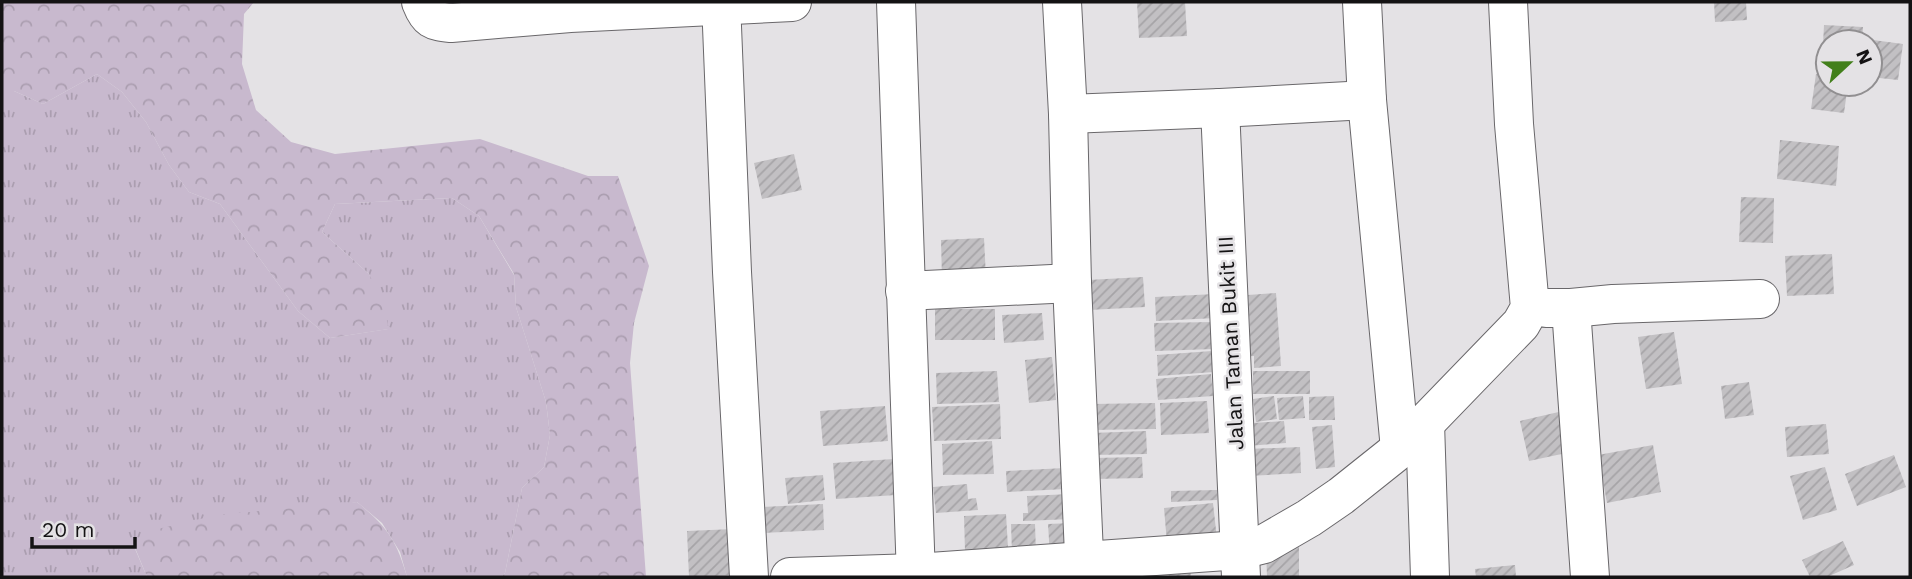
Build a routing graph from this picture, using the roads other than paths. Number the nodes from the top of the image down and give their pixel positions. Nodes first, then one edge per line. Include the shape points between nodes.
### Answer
1 (421, 2) edge
2 (792, 2) edge
3 (896, 2) edge
4 (1062, 2) edge
5 (1362, 2) edge
6 (1508, 2) edge
7 (721, 4) edge
8 (570, 7) edge
9 (1367, 100) junction
10 (1220, 108) junction
11 (1068, 114) junction
12 (1072, 283) junction
13 (905, 291) junction
14 (1760, 299) dead end
15 (1530, 308) junction
16 (1571, 309) junction
17 (1413, 436) junction
18 (1241, 564) edge
19 (1085, 569) edge
20 (916, 575) edge
21 (749, 577) edge
22 (790, 577) edge
23 (1430, 577) edge
24 (1590, 577) edge

1 - 8 street via 426,15 451,23
2 - 7 street
3 - 13 street
4 - 11 street
5 - 9 street
6 - 15 street
7 - 8 street
7 - 21 street
9 - 10 street
9 - 17 street
10 - 11 street
10 - 18 street, Jalan Taman Bukit III
11 - 12 street
12 - 13 street
12 - 19 street
13 - 20 street
14 - 16 street
15 - 16 street
15 - 17 street via 1521,324
16 - 24 street
17 - 18 street via 1341,496 1264,544
17 - 23 street
18 - 19 street
19 - 20 street
20 - 22 street

